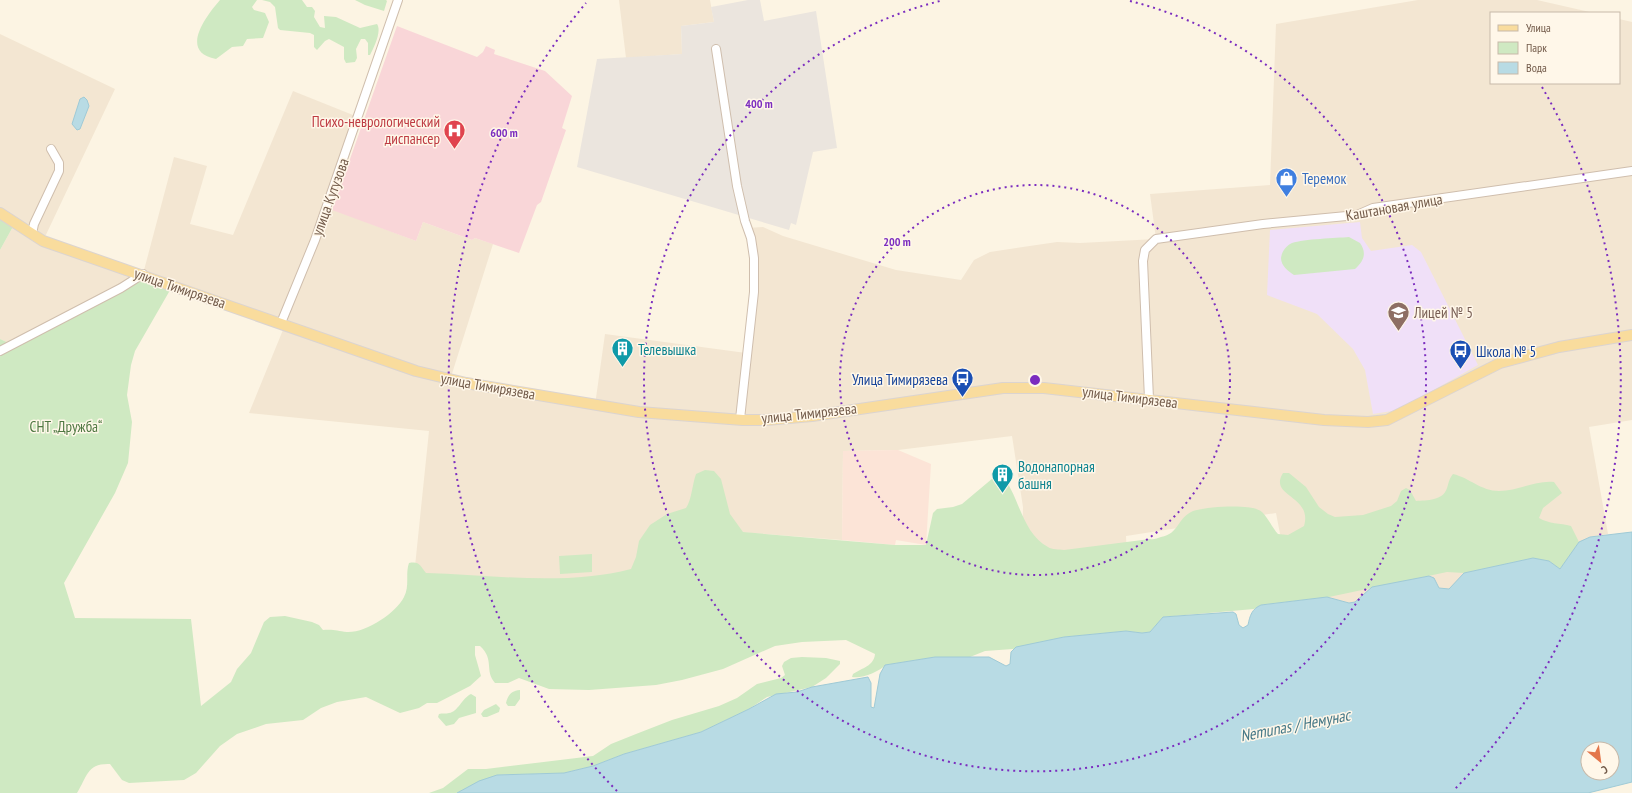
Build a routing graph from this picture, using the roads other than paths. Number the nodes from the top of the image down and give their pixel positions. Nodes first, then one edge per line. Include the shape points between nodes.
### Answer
1 (398, 0) edge
2 (716, 49) dead end
3 (50, 149) dead end
4 (1632, 171) edge
5 (0, 213) edge
6 (32, 234) junction
7 (143, 274) junction
8 (281, 323) junction
9 (1632, 335) edge
10 (0, 352) edge
11 (1149, 399) junction
12 (740, 419) junction

1 - 8 street, улица Кутузова via 315,240
2 - 12 street via 737,186 754,258 754,292
3 - 6 street via 59,170 34,224
4 - 11 street, Каштановая улица via 1373,208 1357,215 1263,224 1156,239 1145,250 1143,261
5 - 6 main road, улица Тимирязева
6 - 7 main road, улица Тимирязева via 66,250
7 - 8 main road, улица Тимирязева
7 - 10 street
8 - 12 main road, улица Тимирязева via 416,371 460,382 639,412
9 - 11 main road, улица Тимирязева via 1560,347 1500,363 1387,420 1377,422 1324,420
11 - 12 main road, улица Тимирязева via 1044,388 1003,388 812,416 766,420

